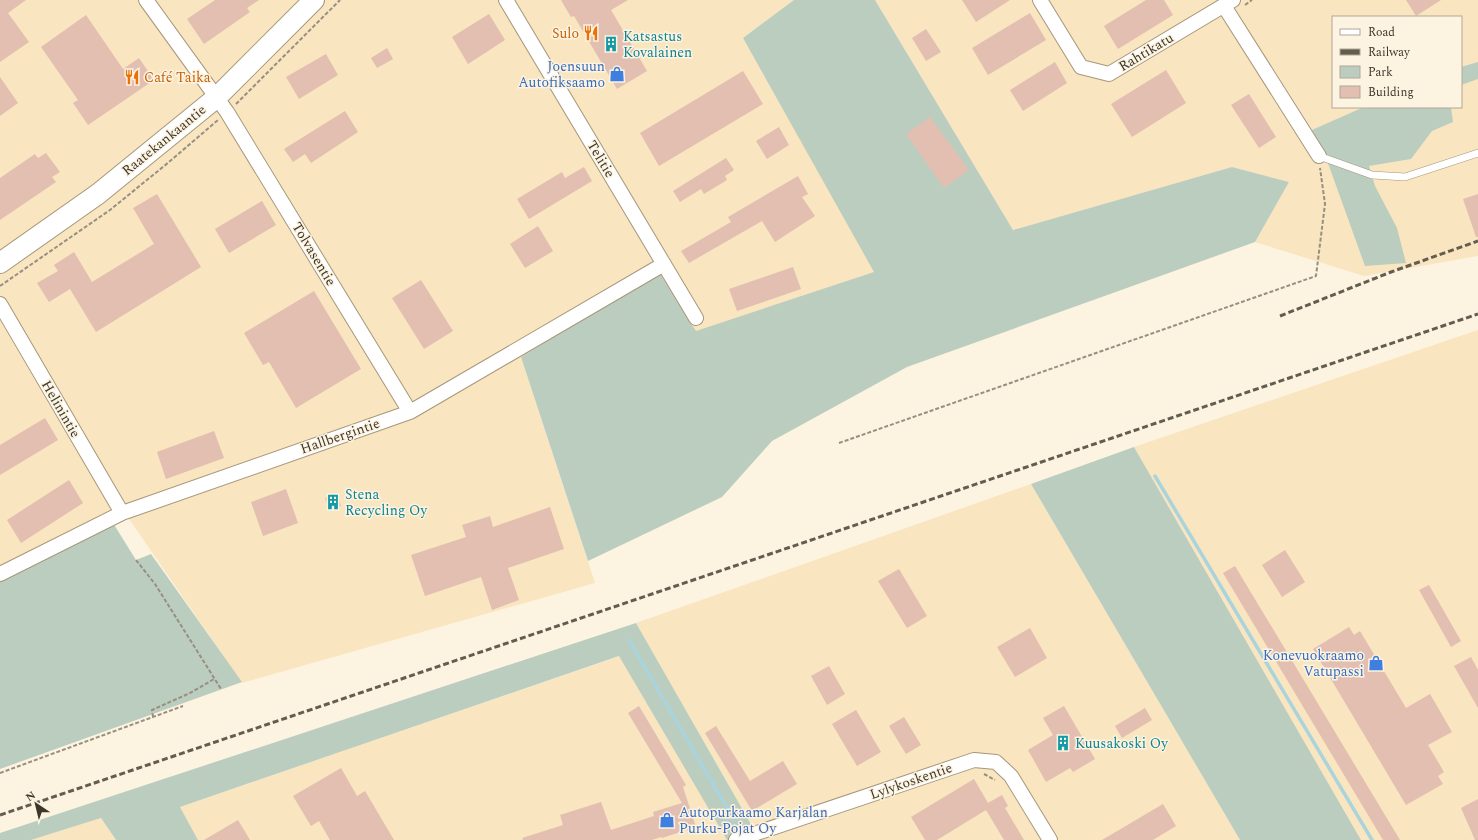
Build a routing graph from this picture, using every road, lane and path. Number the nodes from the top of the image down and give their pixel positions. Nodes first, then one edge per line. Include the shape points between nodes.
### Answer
1 (146, 0) edge
2 (314, 0) edge
3 (506, 0) edge
4 (1040, 0) edge
5 (1229, 3) edge
6 (216, 98) junction
7 (1478, 153) edge
8 (1319, 156) junction
9 (0, 263) edge
10 (664, 264) junction
11 (0, 304) edge
12 (696, 318) dead end
13 (410, 412) junction
14 (839, 443) dead end
15 (122, 513) junction
16 (136, 560) dead end
17 (0, 574) edge
18 (214, 679) junction
19 (221, 690) dead end
20 (184, 706) dead end
21 (153, 717) junction
22 (980, 772) dead end
23 (0, 773) edge
24 (998, 781) dead end
25 (736, 840) edge
26 (1050, 840) edge

1 - 6 street, Tolvasentie
2 - 6 main road, Raatekankaantie
3 - 10 street, Telitie
4 - 5 street, Rahtikatu via 1081,67 1109,74
5 - 8 street
6 - 9 main road, Raatekankaantie via 98,194
6 - 13 street, Tolvasentie
7 - 8 lane via 1405,177 1372,175
8 - 14 path via 1325,204 1316,276
10 - 12 street, Telitie
10 - 13 street, Hallbergintie
11 - 15 street, Helinintie
13 - 15 street, Hallbergintie
15 - 17 street, Hallbergintie
16 - 18 path via 155,584
18 - 19 path
18 - 21 path via 152,710
20 - 21 path
21 - 23 path
22 - 24 path
25 - 26 street, Lylykoskentie via 974,760 996,762 1011,776

